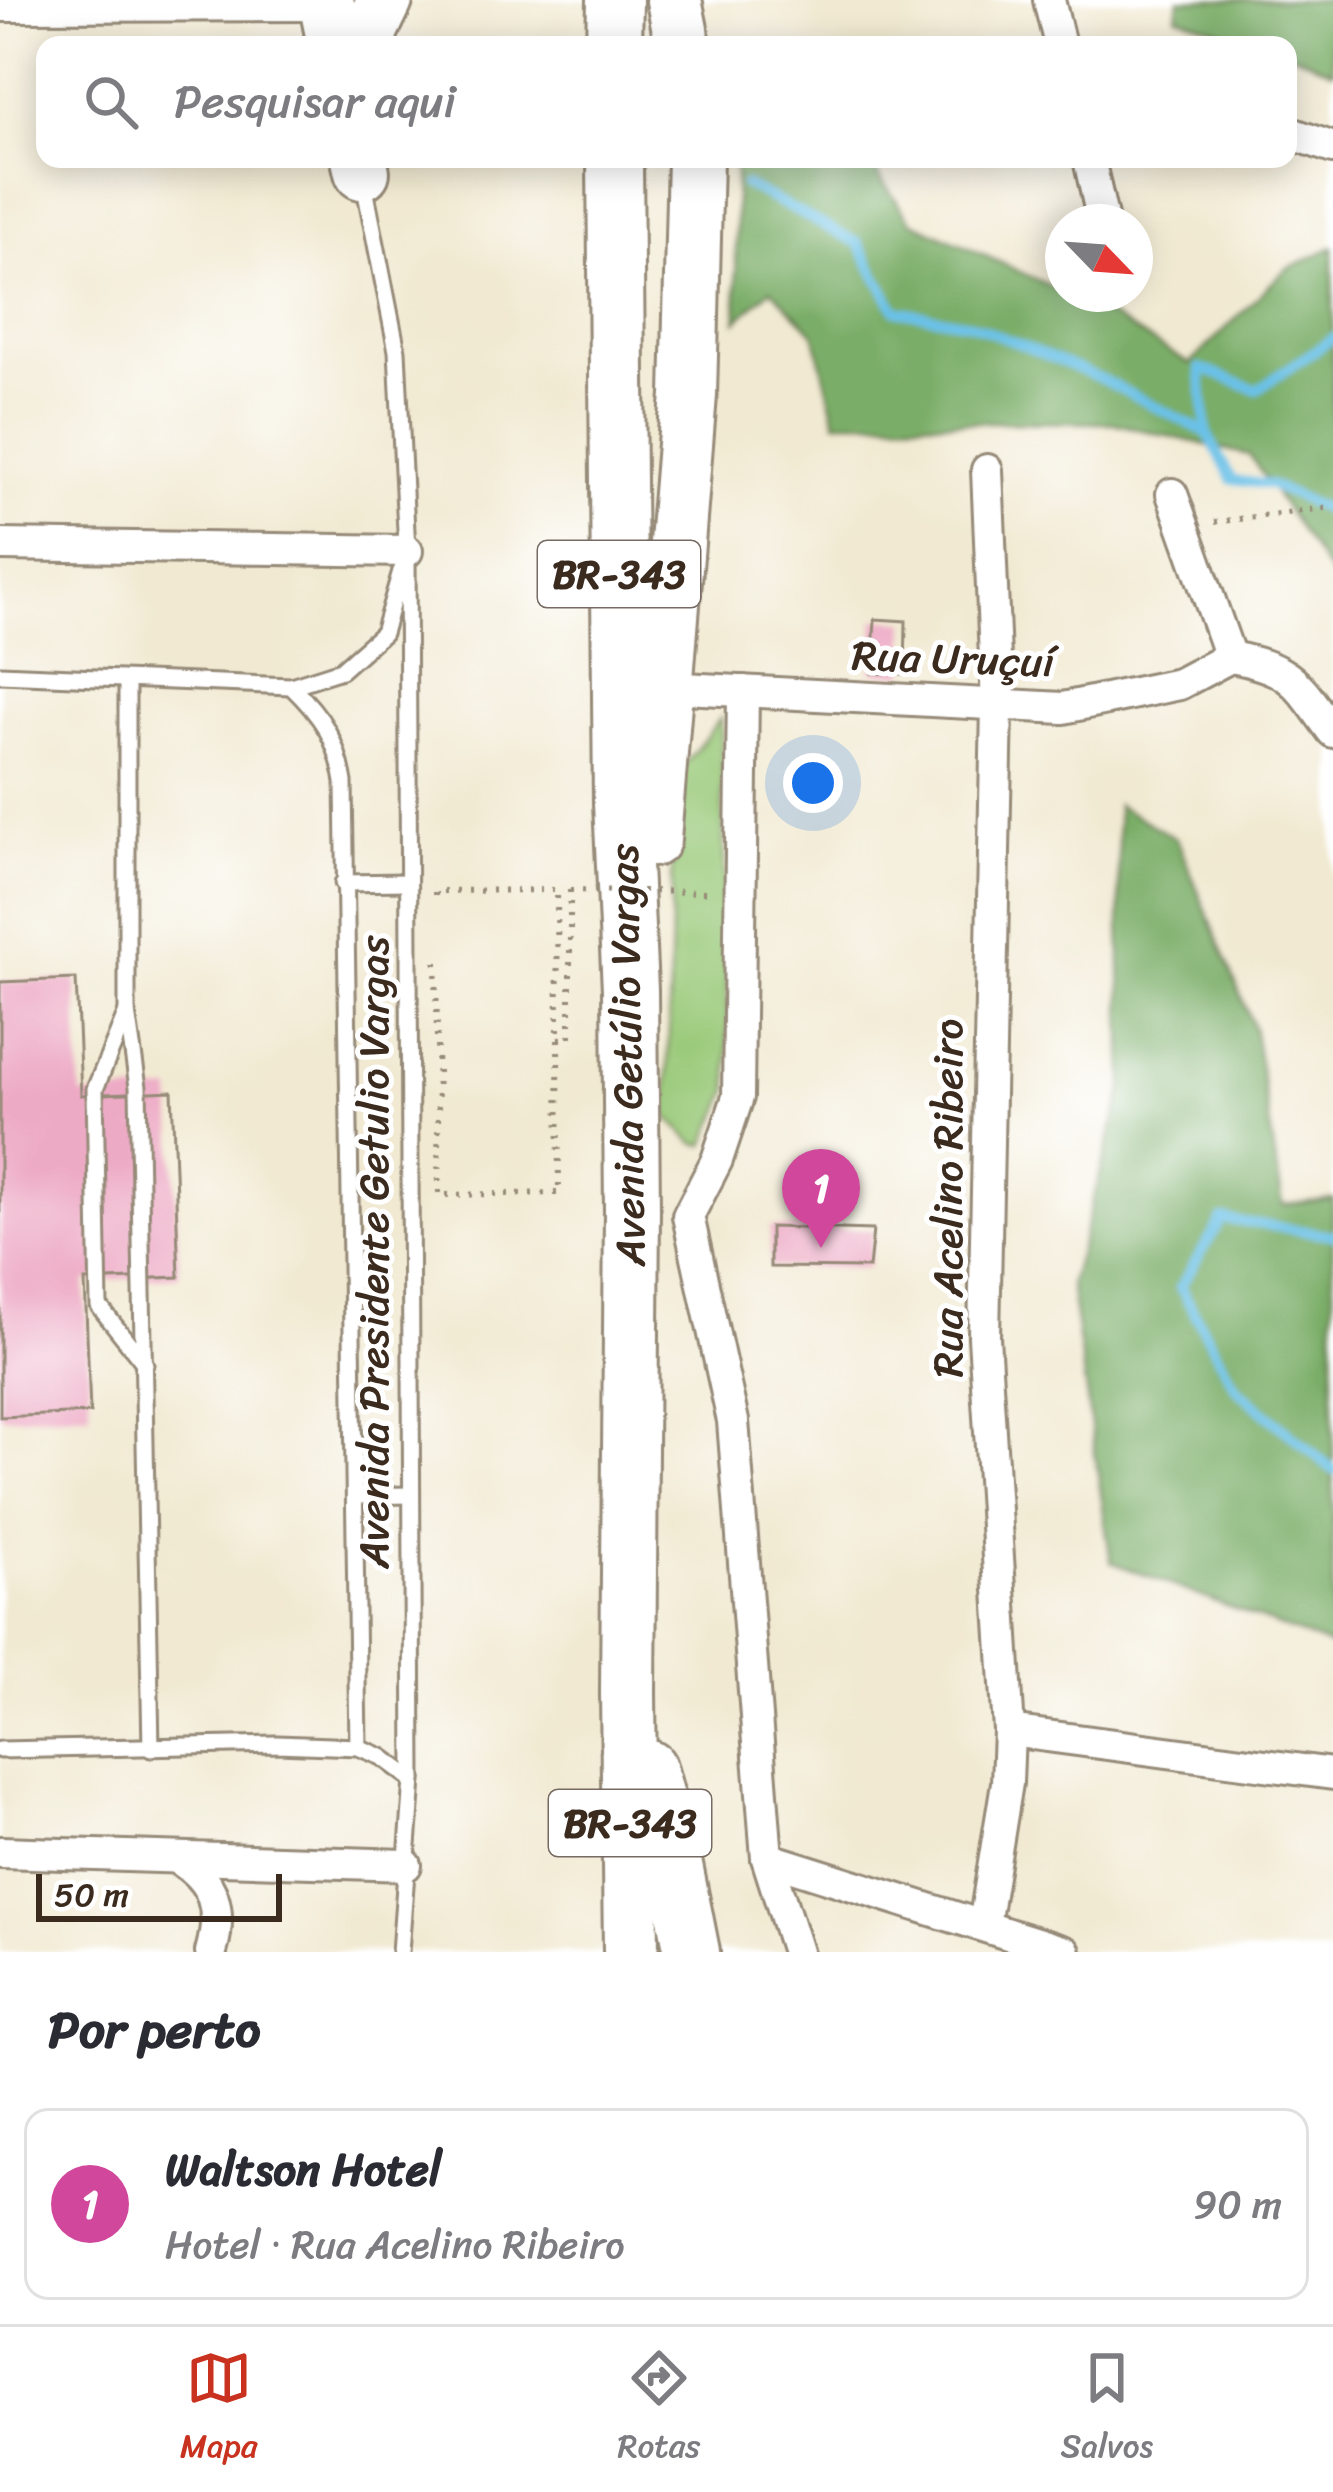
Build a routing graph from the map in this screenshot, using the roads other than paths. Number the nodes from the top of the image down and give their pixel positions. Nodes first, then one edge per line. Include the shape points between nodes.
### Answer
1 (385, 0) edge
2 (615, 0) edge
3 (674, 0) edge
4 (1049, 0) edge
5 (0, 6) edge
6 (329, 16) edge
7 (370, 36) edge
8 (614, 36) edge
9 (681, 36) edge
10 (1058, 36) edge
11 (1297, 135) edge
12 (1333, 148) edge
13 (363, 168) edge
14 (615, 168) edge
15 (694, 168) edge
16 (1093, 168) edge
17 (1100, 204) edge
18 (987, 470) dead end
19 (1172, 494) dead end
20 (0, 545) edge
21 (407, 551) junction
22 (1230, 658) junction
23 (0, 674) edge
24 (127, 680) junction
25 (291, 686) junction
26 (664, 687) junction
27 (743, 691) junction
28 (997, 706) junction
29 (1333, 732) edge
30 (408, 882) junction
31 (343, 883) junction
32 (630, 989) junction
33 (127, 1012) junction
34 (632, 1210) junction
35 (688, 1216) junction
36 (145, 1364) junction
37 (411, 1495) junction
38 (356, 1496) junction
39 (628, 1694) junction
40 (1009, 1731) junction
41 (358, 1747) junction
42 (151, 1749) junction
43 (0, 1750) edge
44 (1333, 1774) edge
45 (413, 1780) junction
46 (0, 1852) edge
47 (177, 1858) junction
48 (766, 1858) junction
49 (406, 1865) junction
50 (984, 1925) junction
51 (211, 1952) edge
52 (400, 1952) edge
53 (631, 1952) edge
54 (692, 1952) edge
55 (797, 1952) edge
56 (1065, 1952) edge

1 - 7 highway
2 - 8 highway
3 - 9 highway
4 - 10 street
5 - 6 street
11 - 12 street
13 - 21 lane, Avenida Presidente Getulio Vargas via 397,351
14 - 32 highway, Avenida Getúlio Vargas / BR-343
15 - 26 highway via 689,395
16 - 17 street
18 - 28 street, Rua Acelino Ribeiro
19 - 22 street
20 - 21 street
21 - 25 lane via 383,633 341,670
21 - 30 lane, Avenida Presidente Getulio Vargas
22 - 28 street, Rua Uruçuí via 1179,684 1063,708
22 - 29 street via 1278,668
23 - 24 lane
24 - 25 lane
24 - 33 lane
25 - 31 lane via 320,713 338,747
26 - 27 street, Rua Uruçuí
26 - 32 highway via 652,849
27 - 28 street, Rua Uruçuí
27 - 35 street via 738,1097
28 - 40 street, Rua Acelino Ribeiro via 984,1337
30 - 31 lane
30 - 37 lane, Avenida Presidente Getulio Vargas
31 - 38 lane
32 - 34 highway, Avenida Getúlio Vargas / BR-343
33 - 36 lane via 138,1087
33 - 36 lane via 95,1089 99,1306
34 - 35 street
34 - 39 highway, Avenida Getúlio Vargas / BR-343
35 - 48 street via 733,1420
36 - 42 lane
37 - 38 lane
37 - 45 lane, Avenida Presidente Getulio Vargas
38 - 41 lane
39 - 53 highway, Avenida Getúlio Vargas / BR-343
39 - 54 highway
40 - 44 street
40 - 50 street, Rua Acelino Ribeiro
41 - 42 lane
41 - 45 lane
42 - 43 lane
45 - 49 lane, Avenida Presidente Getulio Vargas
46 - 47 street
47 - 49 street
47 - 51 street via 211,1885 218,1908
48 - 50 street
48 - 55 street
49 - 52 lane, Avenida Presidente Getulio Vargas
50 - 56 street

